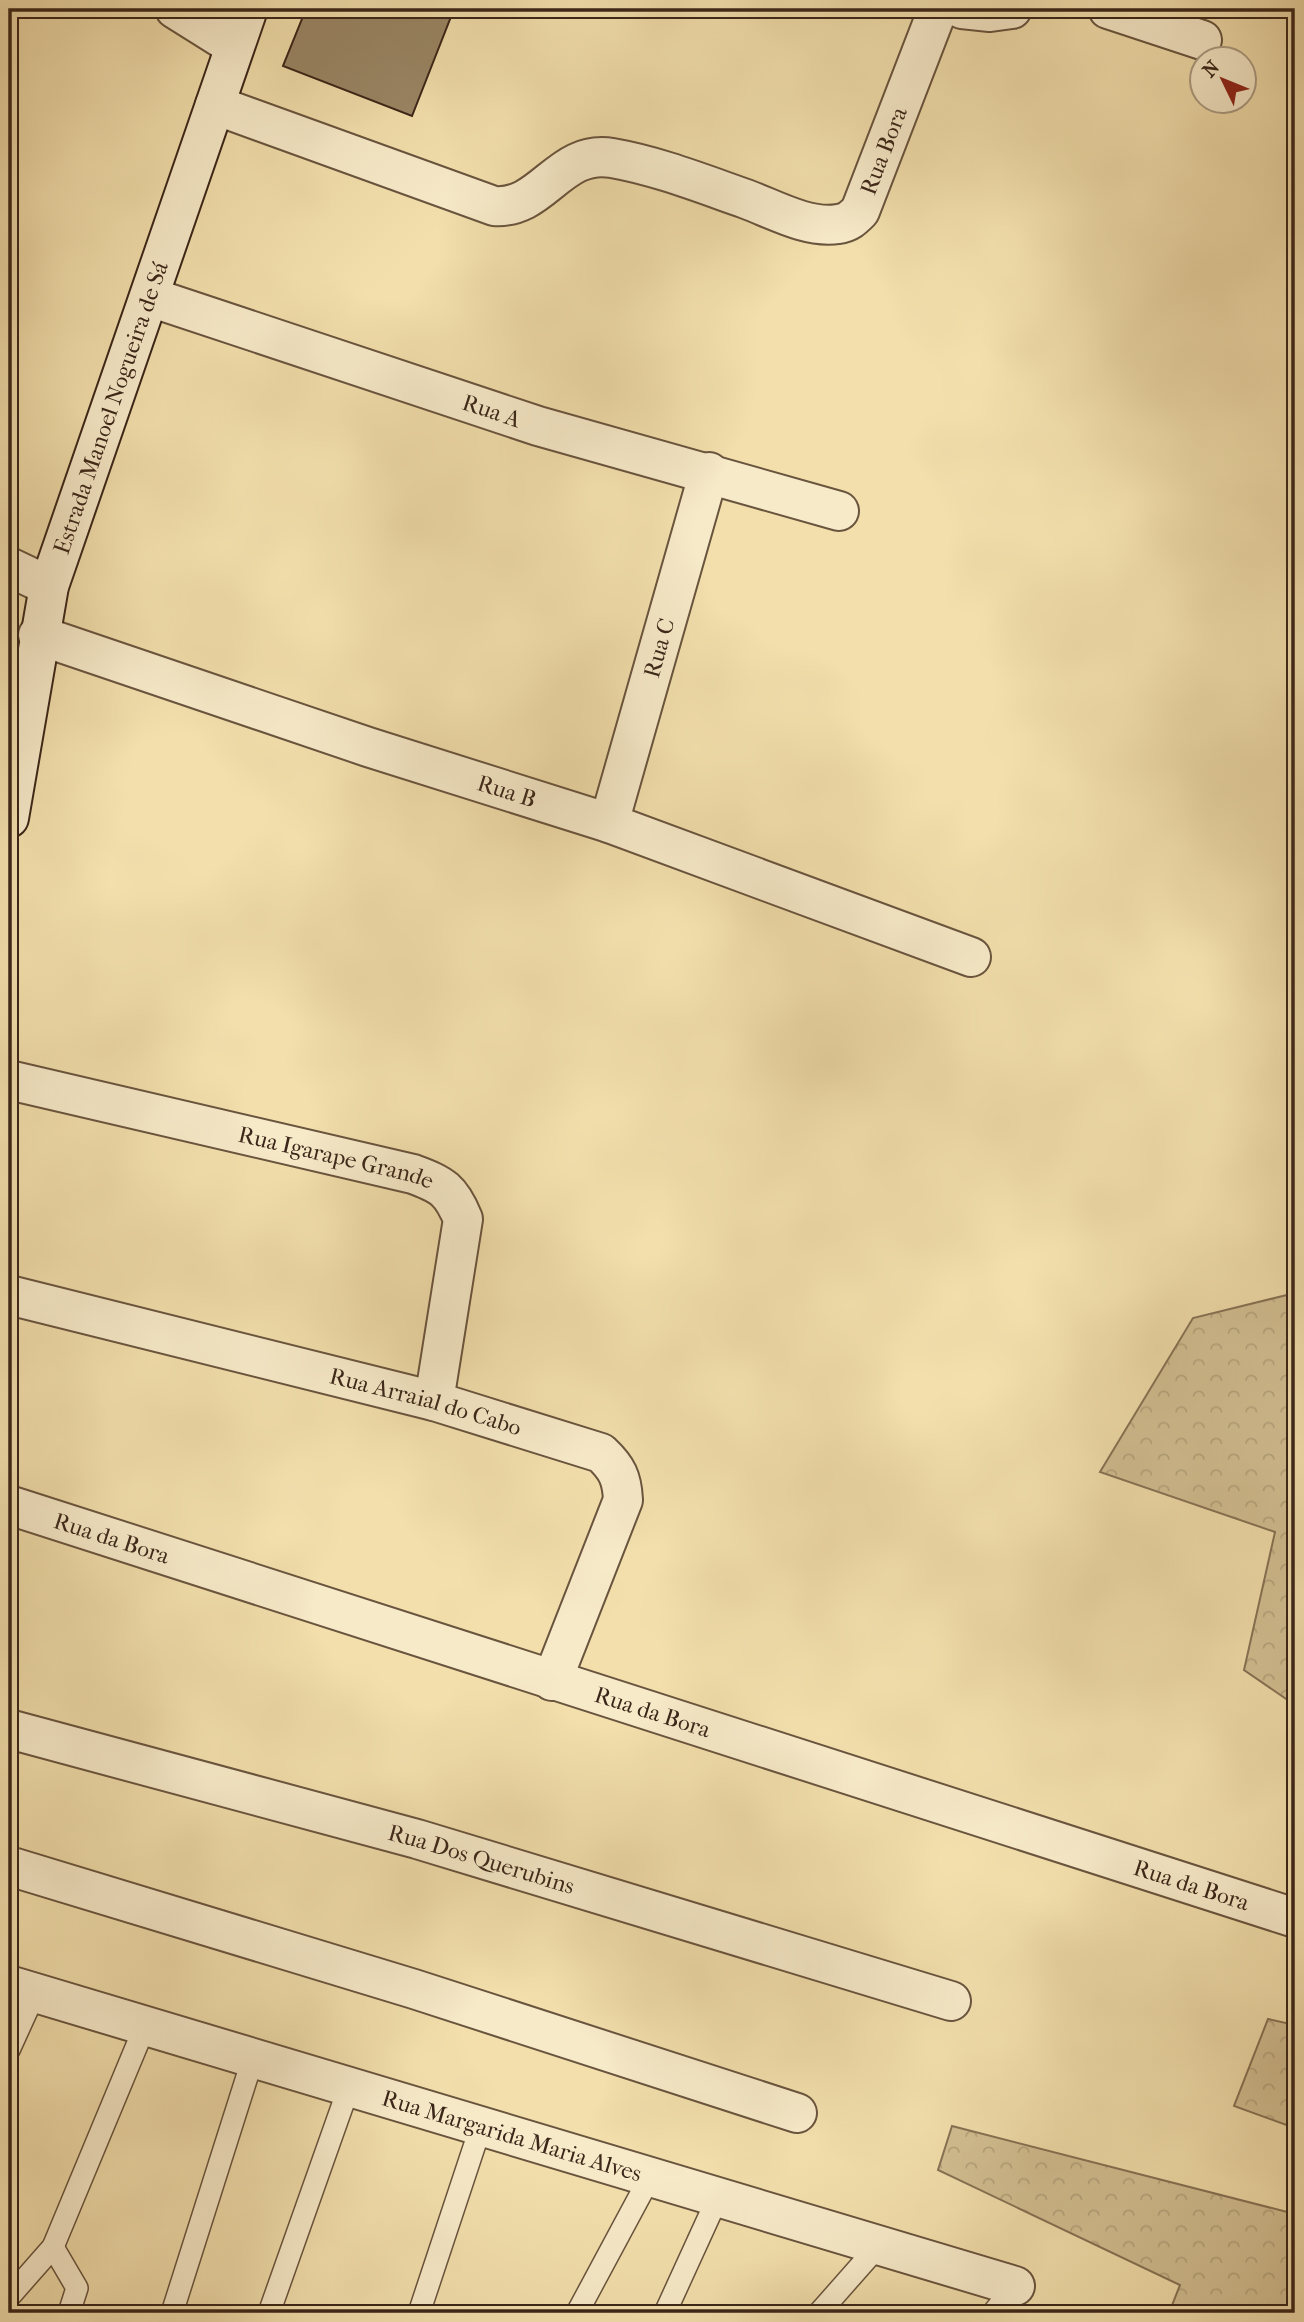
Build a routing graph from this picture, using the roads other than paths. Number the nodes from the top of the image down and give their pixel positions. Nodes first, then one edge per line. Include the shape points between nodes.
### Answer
1 (175, 9) edge
2 (248, 9) edge
3 (938, 9) edge
4 (962, 9) edge
5 (1012, 9) edge
6 (1108, 9) edge
7 (1202, 40) dead end
8 (234, 46) junction
9 (215, 105) junction
10 (149, 297) junction
11 (709, 472) junction
12 (839, 511) dead end
13 (9, 567) edge
14 (49, 586) junction
15 (38, 635) junction
16 (9, 818) edge
17 (609, 823) junction
18 (971, 957) dead end
19 (9, 1080) edge
20 (9, 1295) edge
21 (434, 1401) junction
22 (9, 1505) edge
23 (552, 1681) junction
24 (9, 1729) edge
25 (9, 1866) edge
26 (1295, 1918) edge
27 (22, 1989) edge
28 (951, 2001) dead end
29 (145, 2026) junction
30 (9, 2050) edge
31 (253, 2058) junction
32 (349, 2087) junction
33 (797, 2113) dead end
34 (481, 2126) junction
35 (650, 2177) junction
36 (718, 2197) junction
37 (879, 2245) junction
38 (53, 2247) junction
39 (9, 2297) edge
40 (1004, 2300) edge
41 (69, 2313) edge
42 (172, 2313) edge
43 (270, 2313) edge
44 (419, 2313) edge
45 (577, 2313) edge
46 (665, 2313) edge
47 (820, 2313) edge

1 - 8 street
2 - 8 street, Estrada Manoel Nogueira de Sá
3 - 9 street, Rua Bora via 860,211 836,225 811,223 699,182 610,158 585,160 564,169 528,201 511,208 494,206
4 - 5 street
6 - 7 street
8 - 9 street, Estrada Manoel Nogueira de Sá
9 - 10 street, Estrada Manoel Nogueira de Sá
10 - 11 street, Rua A via 538,426
10 - 14 street, Estrada Manoel Nogueira de Sá
11 - 12 street, Rua A
11 - 17 street, Rua C
13 - 14 street
14 - 15 street, Estrada Manoel Nogueira de Sá
15 - 16 street, Estrada Manoel Nogueira de Sá
15 - 17 street, Rua B
17 - 18 street, Rua B
19 - 21 street, Rua Igarape Grande via 440,1184 454,1198 463,1219
20 - 21 street, Rua Arraial do Cabo
21 - 23 street, Rua Arraial do Cabo via 601,1452 622,1481 622,1500
22 - 23 street, Rua da Bora
23 - 26 street, Rua da Bora
24 - 28 street, Rua Dos Querubins via 417,1839
25 - 33 street via 414,1989
27 - 29 street, Rua Margarida Maria Alves
27 - 30 lane
29 - 31 street, Rua Margarida Maria Alves
29 - 38 lane
31 - 32 street, Rua Margarida Maria Alves
31 - 42 lane
32 - 34 street, Rua Margarida Maria Alves
32 - 43 lane
34 - 35 street, Rua Margarida Maria Alves
34 - 44 lane
35 - 36 street, Rua Margarida Maria Alves
35 - 45 lane
36 - 37 street, Rua Margarida Maria Alves
36 - 46 lane
37 - 40 street, Rua Margarida Maria Alves
37 - 47 lane
38 - 39 lane
38 - 41 lane via 77,2288

